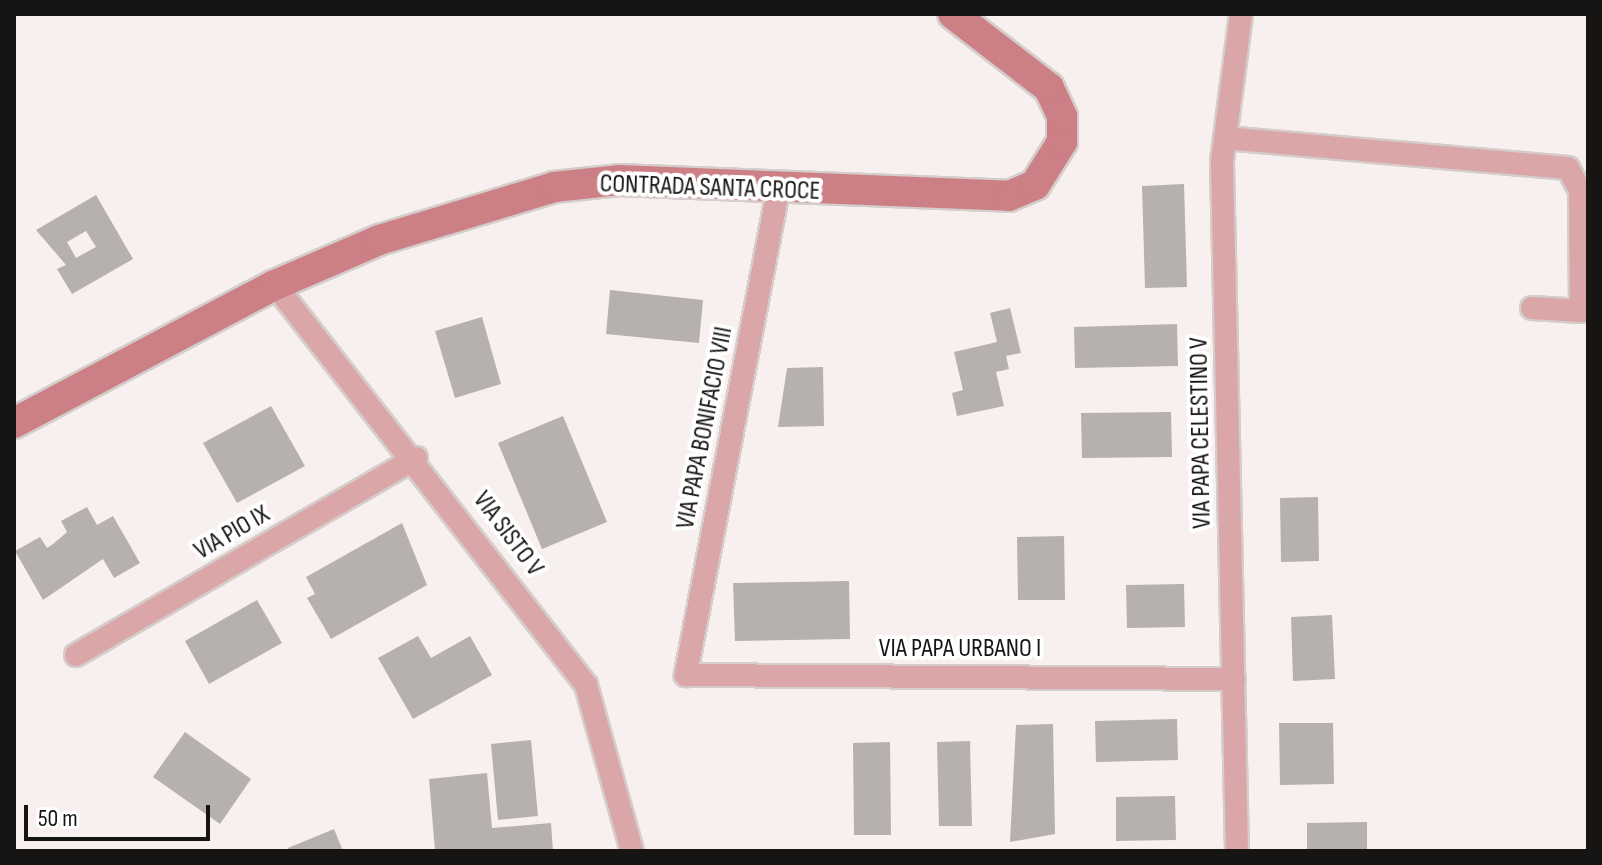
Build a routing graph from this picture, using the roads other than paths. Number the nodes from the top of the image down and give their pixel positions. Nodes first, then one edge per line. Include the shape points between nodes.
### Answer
1 (953, 14) edge
2 (1241, 14) edge
3 (1225, 138) junction
4 (778, 191) junction
5 (275, 285) junction
6 (1532, 308) dead end
7 (14, 423) edge
8 (416, 458) junction
9 (76, 655) dead end
10 (686, 675) joint
11 (1234, 679) junction
12 (632, 851) edge
13 (1237, 851) edge

1 - 4 street, CONTRADA SANTA CROCE via 1049,88 1062,116 1062,142 1035,185 1009,196
2 - 3 street, VIA PAPA CELESTINO V
3 - 6 street via 1568,168 1580,191 1581,311
3 - 11 street, VIA PAPA CELESTINO V
4 - 5 street, CONTRADA SANTA CROCE via 619,180 554,187 441,217
4 - 10 street, VIA PAPA BONIFACIO VIII
5 - 7 street, CONTRADA SANTA CROCE
5 - 8 street, VIA SISTO V
8 - 9 street, VIA PIO IX
8 - 12 street, VIA SISTO V via 586,685
10 - 11 street, VIA PAPA URBANO I
11 - 13 street, VIA PAPA CELESTINO V

